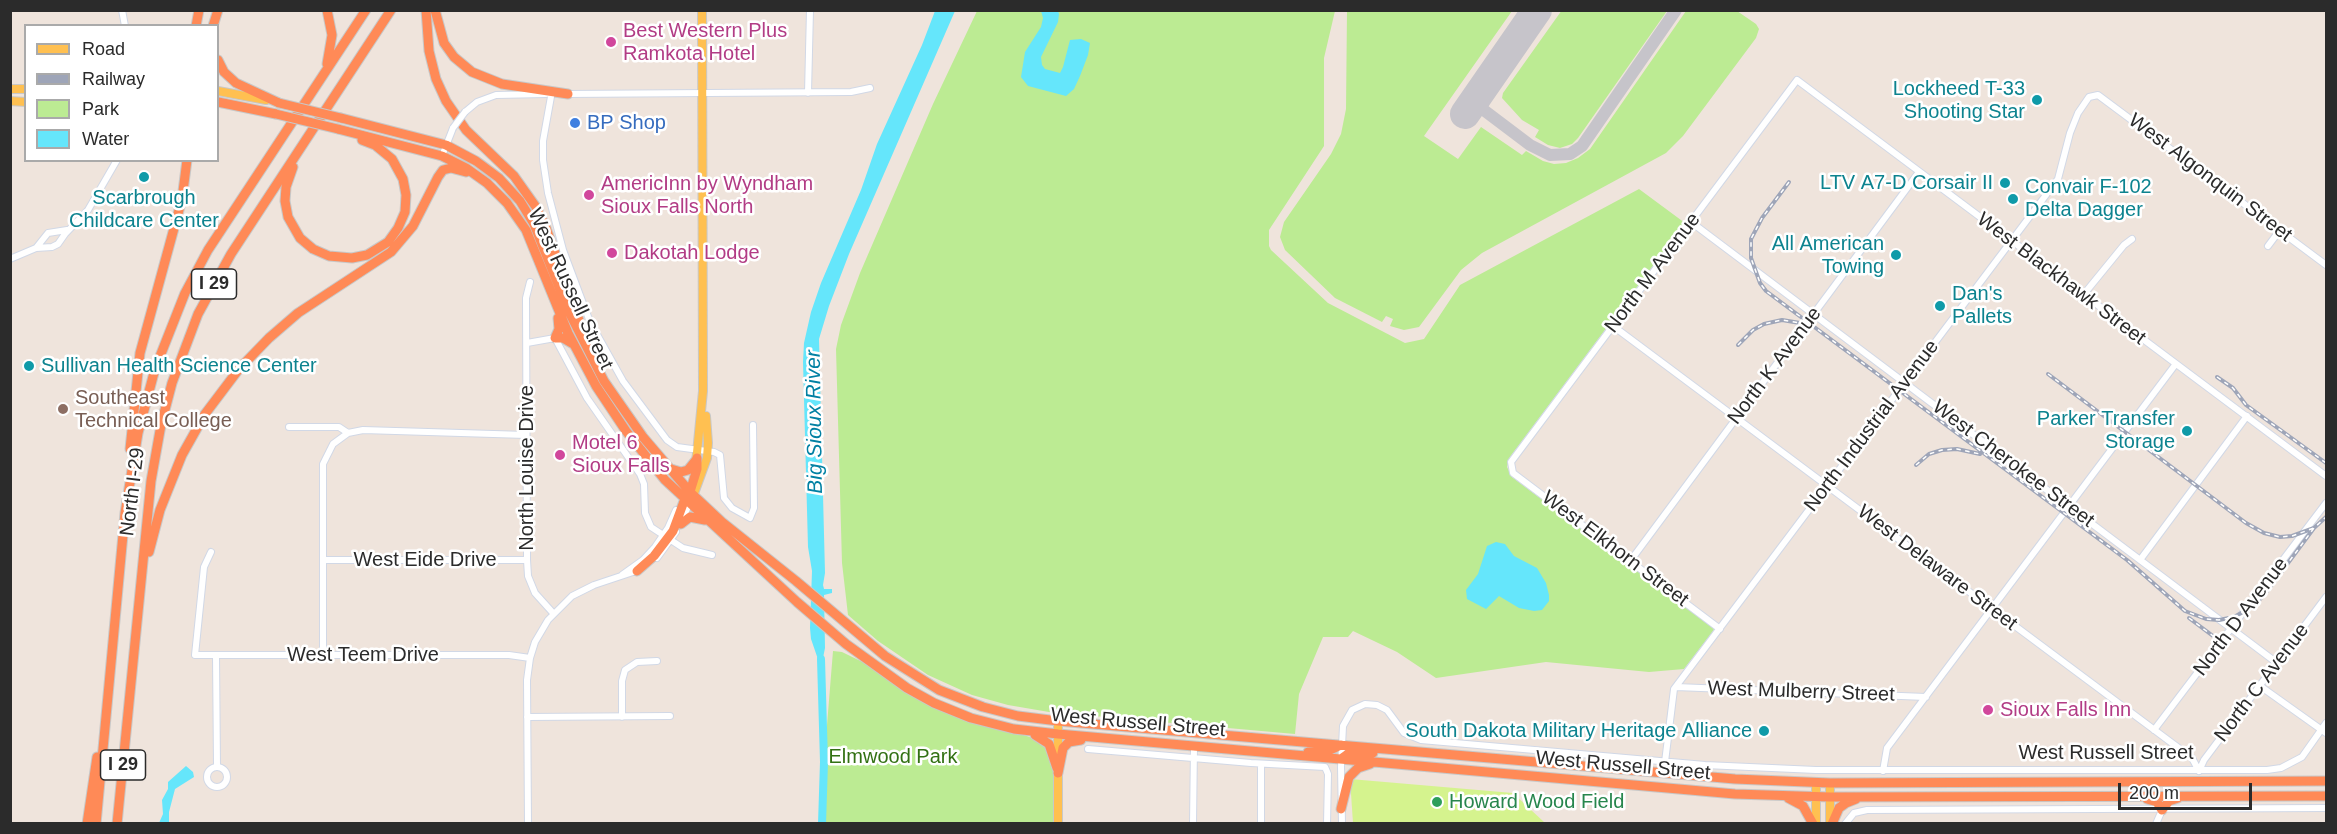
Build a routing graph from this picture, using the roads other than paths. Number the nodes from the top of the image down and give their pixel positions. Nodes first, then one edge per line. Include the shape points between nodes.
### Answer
1 (327, 10) edge
2 (366, 10) edge
3 (391, 10) edge
4 (426, 10) edge
5 (435, 10) edge
6 (702, 10) edge
7 (810, 10) edge
8 (219, 62) edge
9 (325, 71) junction
10 (1797, 80) joint
11 (870, 88) dead end
12 (219, 91) edge
13 (552, 92) junction
14 (702, 93) junction
15 (808, 93) junction
16 (568, 94) joint
17 (2092, 95) joint
18 (219, 102) edge
19 (279, 103) junction
20 (338, 129) junction
21 (310, 133) junction
22 (446, 145) junction
23 (442, 156) junction
24 (116, 162) edge
25 (187, 162) edge
26 (1920, 172) junction
27 (476, 175) junction
28 (417, 218) junction
29 (1691, 222) junction
30 (68, 230) junction
31 (2280, 230) junction
32 (2132, 239) dead end
33 (2012, 240) junction
34 (2268, 246) dead end
35 (36, 248) junction
36 (10, 258) edge
37 (2326, 265) edge
38 (530, 282) dead end
39 (2084, 294) junction
40 (556, 306) junction
41 (1813, 315) junction
42 (1613, 326) junction
43 (555, 338) junction
44 (527, 343) junction
45 (573, 344) junction
46 (2175, 365) junction
47 (604, 381) junction
48 (1904, 382) junction
49 (2247, 416) junction
50 (1736, 418) junction
51 (753, 425) dead end
52 (289, 427) dead end
53 (348, 433) junction
54 (526, 435) junction
55 (701, 453) junction
56 (668, 467) junction
57 (1511, 467) joint
58 (2326, 476) edge
59 (1827, 486) junction
60 (688, 496) junction
61 (2326, 502) edge
62 (2069, 506) junction
63 (125, 513) junction
64 (681, 524) junction
65 (713, 525) junction
66 (667, 539) junction
67 (211, 552) dead end
68 (712, 555) dead end
69 (322, 560) junction
70 (527, 560) junction
71 (1631, 560) junction
72 (2140, 560) junction
73 (637, 572) joint
74 (614, 580) junction
75 (2326, 597) edge
76 (139, 598) junction
77 (1992, 608) junction
78 (553, 613) junction
79 (1720, 629) junction
80 (2232, 629) junction
81 (216, 655) junction
82 (323, 655) junction
83 (530, 658) junction
84 (657, 661) dead end
85 (2277, 663) junction
86 (109, 671) junction
87 (2260, 686) junction
88 (1676, 687) junction
89 (1926, 697) junction
90 (129, 707) junction
91 (670, 716) dead end
92 (527, 717) junction
93 (622, 717) junction
94 (1058, 721) junction
95 (2326, 723) edge
96 (1018, 730) junction
97 (2154, 730) junction
98 (2324, 731) edge
99 (1058, 734) junction
100 (1112, 739) junction
101 (1341, 745) junction
102 (1194, 746) junction
103 (1088, 749) dead end
104 (1417, 752) junction
105 (1275, 753) junction
106 (1193, 759) junction
107 (1341, 759) junction
108 (1665, 762) junction
109 (1261, 764) junction
110 (1397, 764) junction
111 (217, 766) dead end
112 (1883, 771) junction
113 (1993, 771) junction
114 (2199, 771) junction
115 (1058, 773) junction
116 (2326, 782) edge
117 (1816, 783) junction
118 (1830, 783) junction
119 (1993, 783) junction
120 (1776, 795) junction
121 (2126, 796) junction
122 (2186, 796) junction
123 (2326, 796) edge
124 (1816, 797) junction
125 (1830, 797) junction
126 (1886, 797) junction
127 (2326, 808) edge
128 (1341, 809) junction
129 (2162, 810) junction
130 (87, 824) edge
131 (96, 824) edge
132 (117, 824) edge
133 (123, 824) edge
134 (528, 824) edge
135 (1058, 824) edge
136 (1193, 824) edge
137 (1261, 824) edge
138 (1327, 824) edge
139 (1342, 824) edge
140 (1814, 824) edge
141 (1831, 824) edge
142 (1845, 824) edge
143 (2156, 824) edge

1 - 9 highway via 332,34
2 - 9 highway, North I-29 / I 29
3 - 21 highway, North I-29 / I 29
4 - 47 highway via 429,51 446,101 472,136 514,176 536,207
5 - 13 highway via 444,43 472,72 502,84
6 - 14 main road
7 - 15 street
8 - 19 highway, West Russell Street via 236,83
9 - 63 highway, North I-29 / I 29 via 218,234 185,293 146,400
10 - 26 street, West Blackhawk Street
10 - 29 street, North M Avenue
11 - 15 street
12 - 19 main road
13 - 16 highway
13 - 22 street, bridge via 496,95 477,102 453,128
13 - 55 street, West Russell Street via 543,160 555,223 582,304 611,363 661,433 677,447
14 - 15 street
14 - 16 street
14 - 55 main road
17 - 31 street, West Algonquin Street via 2098,95
17 - 33 street, North Industrial Avenue via 2078,113 2058,179
18 - 20 highway, West Russell Street, bridge
19 - 22 highway, West Russell Street, bridge
20 - 21 highway via 387,154 400,172 406,195 405,212 394,235 374,251 352,258 329,256 313,249 300,238 288,217 286,187
20 - 23 highway, West Russell Street
21 - 76 highway, North I-29 / I 29 via 221,271 180,360 154,461
22 - 23 street
22 - 47 highway, West Russell Street via 492,172 526,209 578,332
23 - 27 highway, West Russell Street
23 - 28 highway
24 - 30 street via 88,210
25 - 63 highway via 182,199 137,370
26 - 33 street, West Blackhawk Street
26 - 41 street, North K Avenue
27 - 28 highway via 451,168 443,171
27 - 40 highway, West Russell Street via 507,202 521,221
28 - 76 highway via 391,252 288,321 221,390 169,484
29 - 41 street, West Cherokee Street
29 - 42 street, North M Avenue
30 - 35 street via 48,233
30 - 35 street via 55,246
31 - 34 street
31 - 37 street, West Algonquin Street
32 - 39 street
33 - 39 street, West Blackhawk Street
33 - 48 street, North Industrial Avenue
35 - 36 street
38 - 44 street, North Louise Drive via 526,298
39 - 46 street, West Blackhawk Street
40 - 43 highway via 559,329
40 - 45 highway, West Russell Street
41 - 48 street, West Cherokee Street
41 - 50 street, North K Avenue
42 - 50 street, West Delaware Street
42 - 57 street, North M Avenue
43 - 44 street
43 - 45 highway
43 - 66 street, West Russell Street via 587,398 640,474 646,519
44 - 54 street, North Louise Drive
45 - 60 highway, West Russell Street via 626,431 648,460
46 - 49 street, West Blackhawk Street
46 - 62 street
47 - 56 highway, West Russell Street via 630,421
48 - 59 street, North Industrial Avenue
48 - 62 street, West Cherokee Street
49 - 58 street, West Blackhawk Street
49 - 72 street
50 - 59 street, West Delaware Street
50 - 71 street, North K Avenue
51 - 55 street via 754,507 750,518 727,502 722,457 718,453
52 - 53 street via 337,427
53 - 54 street via 363,430
53 - 69 street via 333,444 323,464
54 - 70 street, North Louise Drive
55 - 56 highway via 693,466 684,471
55 - 60 highway
56 - 60 highway, West Russell Street
57 - 71 street, West Elkhorn Street
59 - 77 street, West Delaware Street
59 - 79 street, North Industrial Avenue
60 - 64 street
60 - 65 highway, West Russell Street
60 - 66 highway
60 - 94 highway, West Russell Street via 899,667 939,690 1000,712
61 - 80 street, North D Avenue
62 - 72 street, West Cherokee Street
62 - 77 street
63 - 86 highway, North I-29 / I 29
64 - 65 highway via 687,518 697,517
64 - 66 street
65 - 96 highway, West Russell Street via 797,602 889,676 934,703
66 - 68 street via 683,548
66 - 73 highway
66 - 74 street
67 - 81 street, West Teem Drive via 204,567 195,655
69 - 70 street, West Eide Drive
69 - 82 street
70 - 78 street, North Louise Drive via 535,593
71 - 79 street, West Elkhorn Street
72 - 80 street, West Cherokee Street
73 - 74 street
74 - 78 street via 579,592
75 - 85 street, North C Avenue
76 - 90 highway, North I-29 / I 29
77 - 89 street
77 - 97 street, West Delaware Street
78 - 83 street via 539,633
79 - 88 street, North Industrial Avenue
80 - 85 street, West Cherokee Street
80 - 97 street, North D Avenue
81 - 82 street, West Teem Drive
81 - 111 street
82 - 83 street, West Teem Drive
83 - 92 street
84 - 93 street via 637,662 625,670
85 - 87 street, North C Avenue
86 - 130 highway
86 - 131 highway, North I-29 / I 29
87 - 98 street
87 - 114 street, North C Avenue
88 - 89 street, West Mulberry Street
88 - 108 street, North Industrial Avenue
89 - 112 street via 1887,748
90 - 132 highway, North I-29 / I 29
90 - 133 highway
91 - 93 street
92 - 93 street
92 - 134 street
94 - 99 main road
94 - 101 highway, West Russell Street
95 - 98 street, West Russell Street
96 - 99 highway, West Russell Street
96 - 115 highway via 1047,741
97 - 114 street, West Delaware Street via 2192,759
98 - 114 street, West Russell Street via 2302,757 2281,768
99 - 100 highway, West Russell Street
99 - 115 main road
100 - 102 highway, West Russell Street
100 - 115 highway via 1069,742 1062,752
101 - 104 highway, West Russell Street
101 - 105 highway via 1328,751
101 - 107 street
101 - 108 street, West Russell Street via 1348,714 1371,704 1388,710 1404,733 1414,739
102 - 105 highway, West Russell Street
102 - 106 street
103 - 106 street, West Russell Street
104 - 107 highway via 1353,753
104 - 117 highway, West Russell Street
105 - 107 highway, West Russell Street
106 - 109 street, West Russell Street
106 - 136 street
107 - 110 highway, West Russell Street
107 - 128 street
108 - 112 street, West Russell Street
109 - 137 street
109 - 138 street, West Russell Street via 1327,769
110 - 120 highway, West Russell Street
110 - 128 highway via 1366,765 1354,770 1346,784
112 - 113 street, West Russell Street
113 - 114 street, West Russell Street
113 - 119 street
115 - 135 main road
116 - 119 highway, West Russell Street
117 - 118 highway, West Russell Street
117 - 124 main road
118 - 119 highway, West Russell Street
118 - 125 main road
120 - 124 highway, West Russell Street
120 - 140 highway via 1803,806
121 - 122 highway, West Russell Street
121 - 126 highway, West Russell Street
121 - 129 highway via 2154,800
122 - 123 highway, West Russell Street
122 - 129 highway via 2169,801
124 - 125 highway, West Russell Street
124 - 140 main road
125 - 126 highway, West Russell Street
125 - 141 main road
126 - 141 highway via 1846,803
127 - 129 street
128 - 139 street
129 - 142 street via 1867,810 1857,811
129 - 143 street

